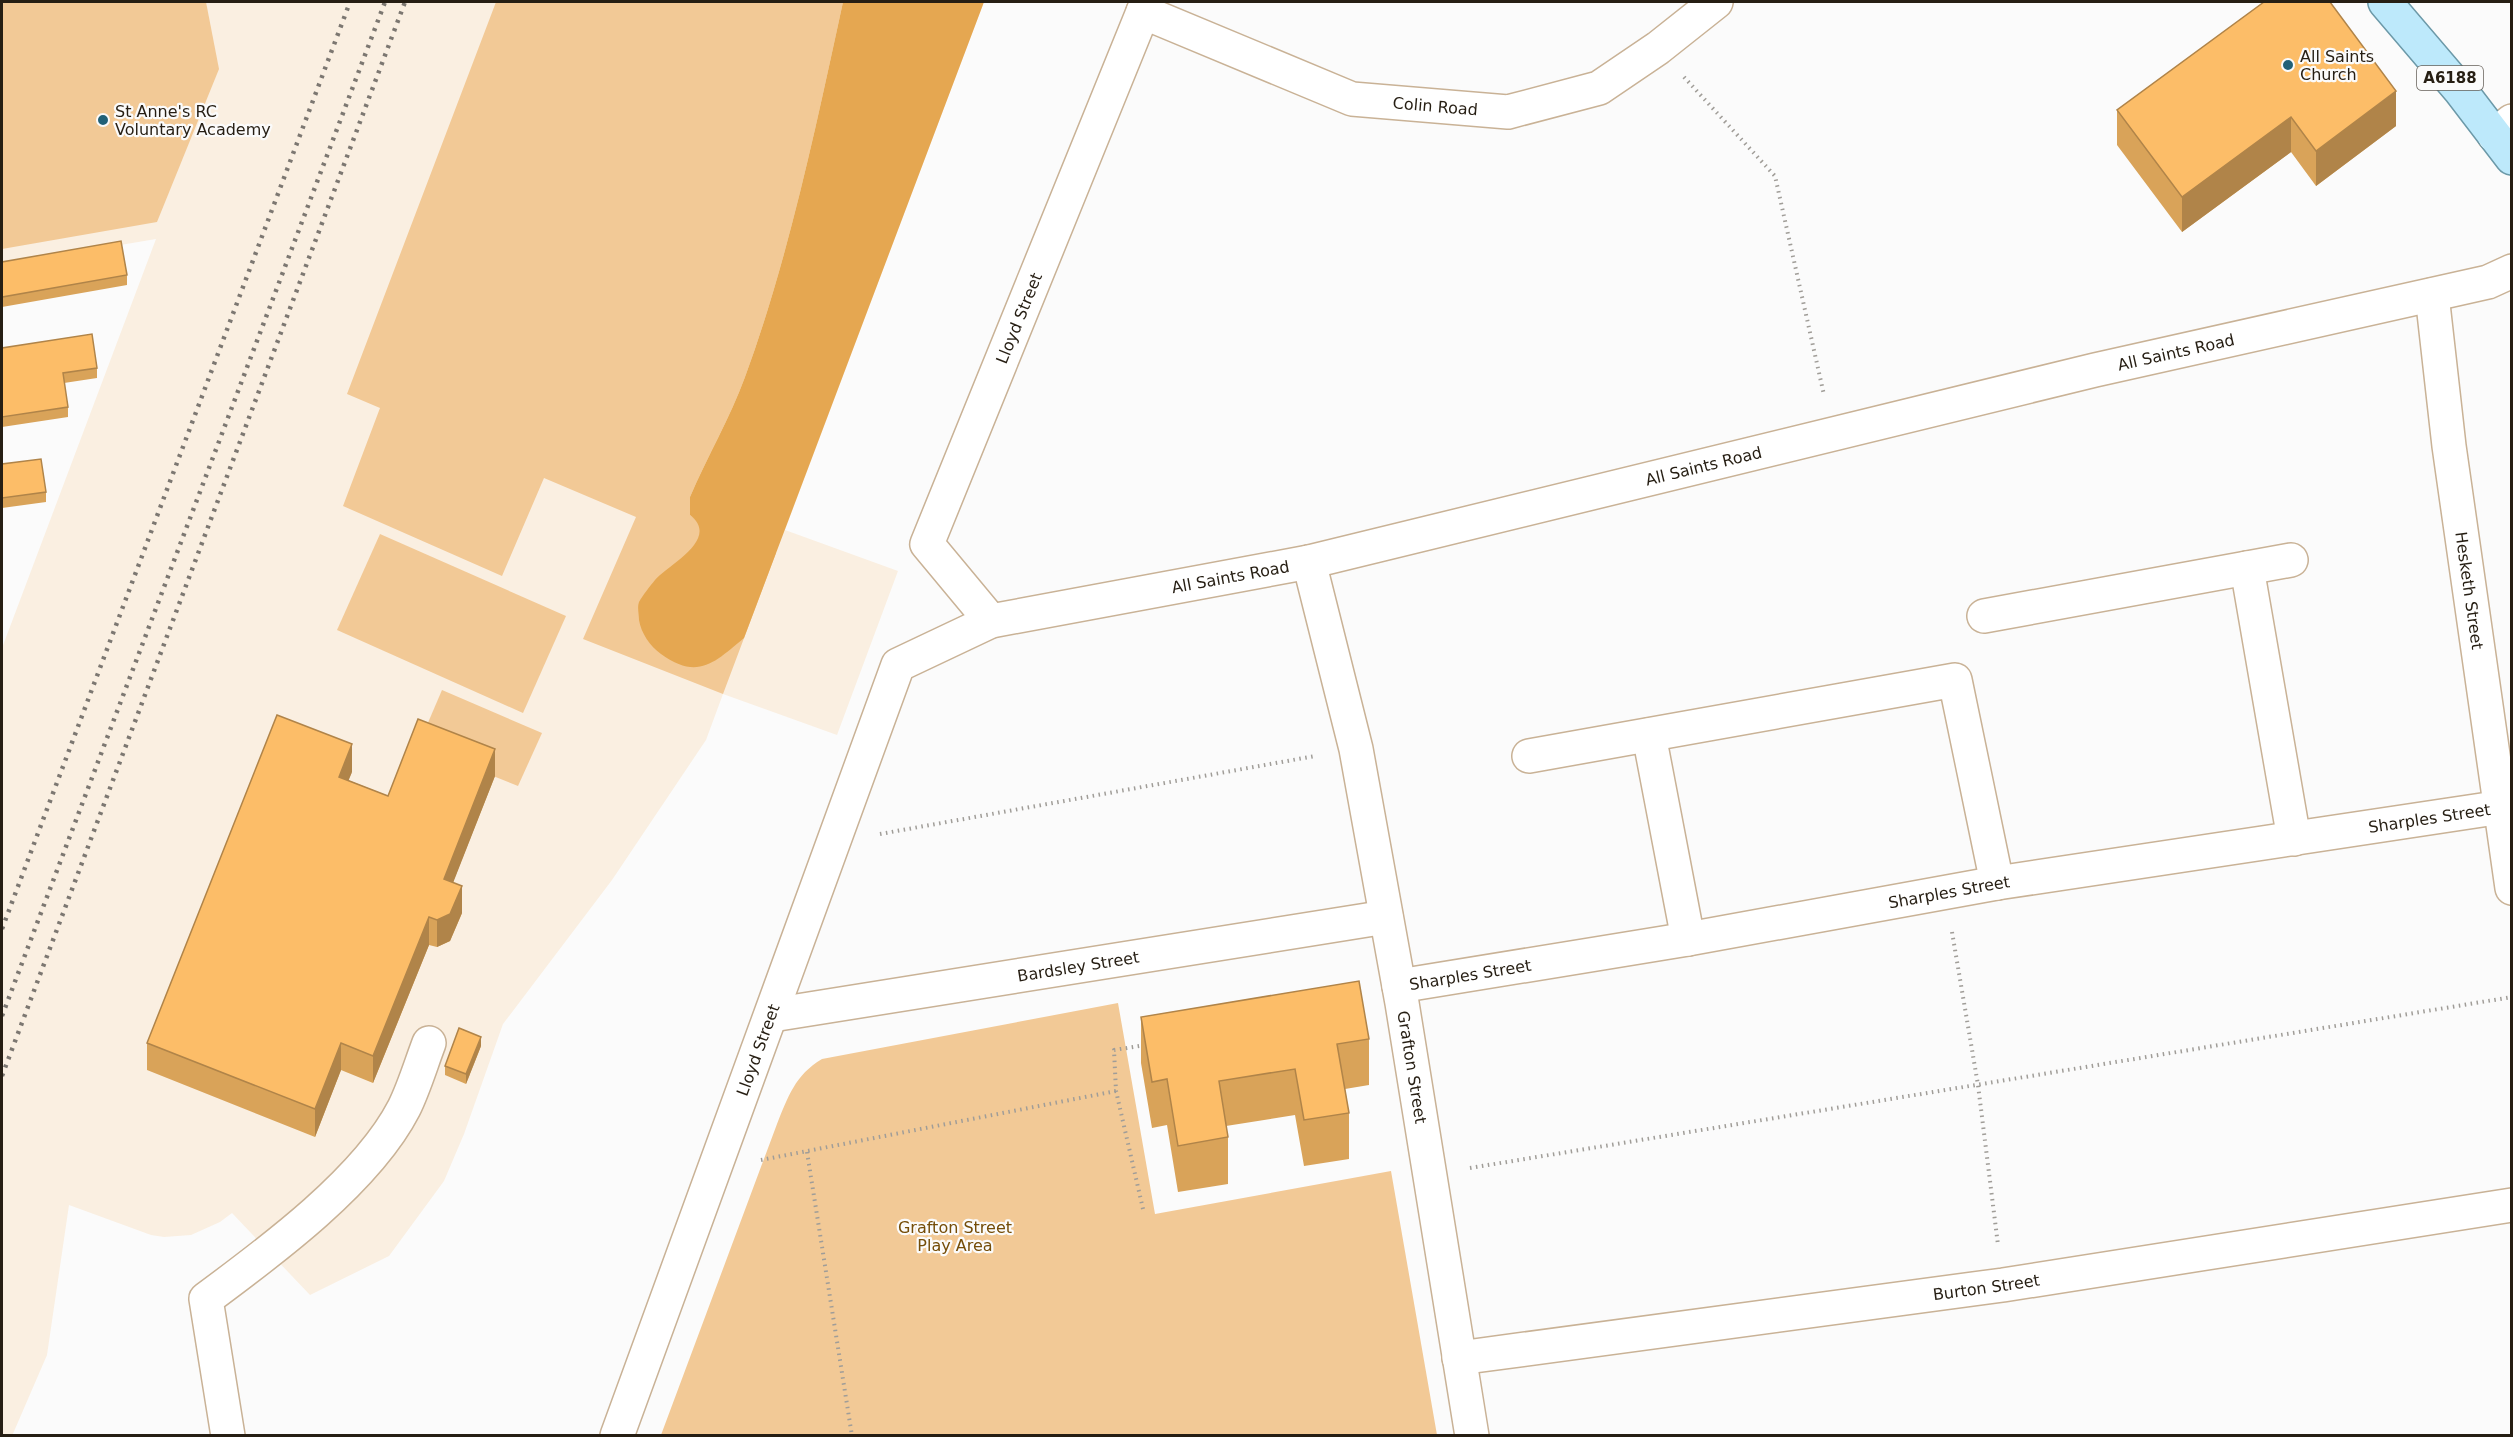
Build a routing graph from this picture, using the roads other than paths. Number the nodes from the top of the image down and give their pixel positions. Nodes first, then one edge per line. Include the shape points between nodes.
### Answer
1 (1716, 2) edge
2 (2385, 2) edge
3 (1145, 7) edge
4 (2506, 138) edge
5 (2511, 271) edge
6 (2432, 295) junction
7 (2291, 560) dead end
8 (1310, 562) junction
9 (2247, 568) junction
10 (1984, 616) dead end
11 (991, 621) junction
12 (898, 665) joint
13 (1649, 735) junction
14 (1529, 756) dead end
15 (2502, 807) junction
16 (2294, 838) junction
17 (1997, 883) junction
18 (2511, 888) edge
19 (1386, 917) junction
20 (1688, 939) junction
21 (1399, 986) junction
22 (772, 1015) junction
23 (429, 1043) dead end
24 (2511, 1204) edge
25 (1459, 1358) junction
26 (228, 1436) edge
27 (616, 1436) edge
28 (1472, 1436) edge

1 - 3 street, Colin Road via 1599,88 1508,112 1352,99
2 - 4 main road, A6188
3 - 11 street, Lloyd Street via 927,544
5 - 6 street, All Saints Road via 2488,282
6 - 8 street, All Saints Road via 2095,370
6 - 15 street, Hesketh Street via 2449,446
7 - 9 street
8 - 11 street, All Saints Road
8 - 19 street, Grafton Street via 1356,749
9 - 10 street
9 - 16 street
11 - 12 street, All Saints Road
12 - 22 street, Lloyd Street
13 - 14 street
13 - 17 street via 1955,680
13 - 20 street
15 - 16 street, Sharples Street
15 - 18 street, Hesketh Street
16 - 17 street, Sharples Street
17 - 20 street, Sharples Street
19 - 21 street, Grafton Street
19 - 22 street, Bardsley Street
20 - 21 street, Sharples Street
21 - 25 street, Grafton Street
22 - 27 street, Lloyd Street
23 - 26 street via 404,1107 371,1155 340,1189 206,1299
24 - 25 street, Burton Street via 2003,1285
25 - 28 street, Grafton Street

